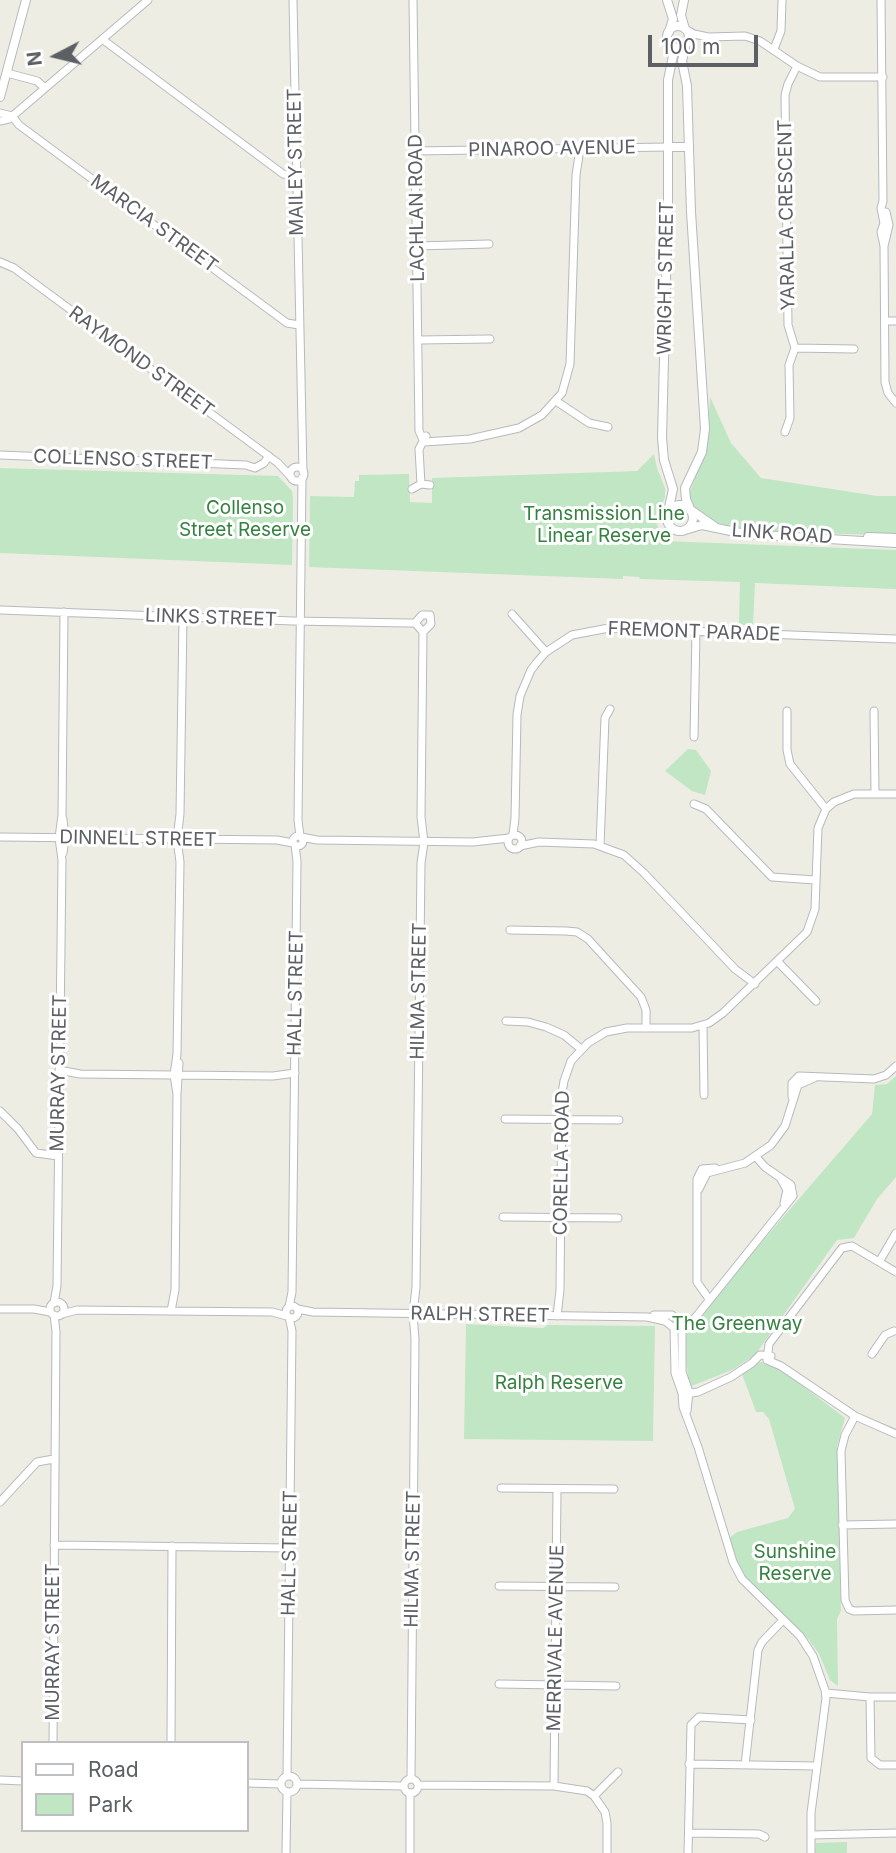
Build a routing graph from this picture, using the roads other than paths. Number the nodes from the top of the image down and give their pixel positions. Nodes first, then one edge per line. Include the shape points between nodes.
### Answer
1 (26, 0) edge
2 (148, 0) edge
3 (293, 0) edge
4 (413, 0) edge
5 (667, 0) edge
6 (684, 0) edge
7 (782, 0) edge
8 (881, 0) edge
9 (686, 29) junction
10 (669, 32) junction
11 (708, 37) junction
12 (103, 39) junction
13 (687, 43) junction
14 (670, 44) junction
15 (774, 49) junction
16 (797, 66) junction
17 (4, 75) edge
18 (883, 78) junction
19 (46, 88) junction
20 (0, 97) edge
21 (0, 113) edge
22 (12, 116) junction
23 (0, 121) edge
24 (689, 146) junction
25 (668, 147) junction
26 (577, 149) junction
27 (416, 151) junction
28 (296, 176) junction
29 (891, 223) edge
30 (489, 244) dead end
31 (417, 246) junction
32 (0, 262) edge
33 (885, 321) junction
34 (896, 321) edge
35 (299, 325) junction
36 (490, 339) dead end
37 (419, 340) junction
38 (795, 348) junction
39 (854, 349) dead end
40 (556, 401) junction
41 (896, 403) edge
42 (608, 427) dead end
43 (785, 432) dead end
44 (425, 440) junction
45 (267, 455) junction
46 (0, 456) edge
47 (297, 474) junction
48 (421, 485) junction
49 (430, 485) dead end
50 (412, 489) dead end
51 (690, 509) junction
52 (668, 512) junction
53 (718, 528) junction
54 (685, 530) junction
55 (896, 541) edge
56 (0, 610) edge
57 (64, 612) junction
58 (512, 614) dead end
59 (183, 617) junction
60 (300, 621) junction
61 (419, 628) joint
62 (696, 631) junction
63 (896, 639) edge
64 (546, 652) junction
65 (610, 709) dead end
66 (874, 710) dead end
67 (787, 711) dead end
68 (694, 737) dead end
69 (875, 794) junction
70 (896, 794) edge
71 (694, 804) dead end
72 (826, 809) junction
73 (0, 837) edge
74 (62, 838) junction
75 (180, 839) junction
76 (298, 840) junction
77 (515, 840) junction
78 (421, 842) junction
79 (600, 846) junction
80 (816, 880) junction
81 (510, 930) dead end
82 (778, 962) junction
83 (752, 986) junction
84 (816, 1001) dead end
85 (506, 1021) dead end
86 (703, 1025) junction
87 (646, 1028) junction
88 (581, 1049) junction
89 (896, 1066) edge
90 (59, 1073) junction
91 (177, 1075) junction
92 (295, 1076) junction
93 (704, 1095) dead end
94 (0, 1111) edge
95 (505, 1119) dead end
96 (562, 1120) junction
97 (619, 1121) dead end
98 (760, 1155) junction
99 (58, 1156) junction
100 (503, 1217) dead end
101 (561, 1217) junction
102 (618, 1218) dead end
103 (896, 1233) edge
104 (879, 1262) junction
105 (896, 1272) edge
106 (712, 1296) junction
107 (0, 1308) edge
108 (56, 1309) junction
109 (174, 1311) junction
110 (292, 1312) junction
111 (415, 1314) junction
112 (560, 1316) junction
113 (680, 1324) junction
114 (895, 1330) edge
115 (872, 1354) dead end
116 (768, 1356) junction
117 (686, 1392) junction
118 (855, 1416) junction
119 (896, 1434) edge
120 (54, 1462) junction
121 (501, 1488) dead end
122 (557, 1489) junction
123 (614, 1489) dead end
124 (0, 1502) edge
125 (896, 1524) edge
126 (842, 1525) junction
127 (54, 1545) junction
128 (172, 1546) junction
129 (290, 1548) junction
130 (499, 1586) dead end
131 (556, 1587) junction
132 (615, 1587) dead end
133 (896, 1610) edge
134 (783, 1620) junction
135 (499, 1684) dead end
136 (555, 1685) junction
137 (616, 1686) dead end
138 (826, 1693) junction
139 (870, 1697) junction
140 (896, 1697) edge
141 (751, 1720) junction
142 (53, 1741) edge
143 (171, 1741) edge
144 (690, 1765) junction
145 (745, 1765) junction
146 (896, 1765) edge
147 (817, 1766) junction
148 (618, 1772) dead end
149 (287, 1776) junction
150 (411, 1779) junction
151 (0, 1780) edge
152 (21, 1781) edge
153 (248, 1783) edge
154 (281, 1784) junction
155 (297, 1784) junction
156 (418, 1785) junction
157 (404, 1786) junction
158 (554, 1786) junction
159 (287, 1792) junction
160 (410, 1793) junction
161 (594, 1796) junction
162 (689, 1833) junction
163 (896, 1833) edge
164 (811, 1835) junction
165 (765, 1837) dead end
166 (286, 1853) edge
167 (410, 1853) edge
168 (607, 1853) edge
169 (688, 1853) edge
170 (811, 1853) edge

1 - 17 street
2 - 12 street
3 - 28 street, MAILEY STREET
4 - 27 street, LACHLAN ROAD
5 - 10 street via 673,19
6 - 9 street via 681,15
7 - 15 street
8 - 18 street
9 - 10 street via 677,26
9 - 11 street
9 - 13 street
10 - 14 street
11 - 13 street
11 - 15 street via 745,36
12 - 19 street
12 - 28 street via 283,174
13 - 14 street via 680,47
13 - 24 street, WRIGHT STREET via 682,61
14 - 25 street, WRIGHT STREET
15 - 16 street
16 - 18 street via 831,78
16 - 38 street, YARALLA CRESCENT via 788,83 785,107 788,325
17 - 19 street
17 - 20 street
18 - 29 street via 883,201
19 - 22 street
21 - 22 street, MARCIA STREET
22 - 23 street
22 - 35 street, MARCIA STREET via 287,323
24 - 25 street, PINAROO AVENUE
24 - 51 street, WRIGHT STREET via 705,429 702,452 685,488
25 - 26 street, PINAROO AVENUE
25 - 52 street, WRIGHT STREET via 662,438 664,464 673,489
26 - 27 street, PINAROO AVENUE
26 - 40 street via 570,364
27 - 31 street, LACHLAN ROAD
28 - 35 street, MAILEY STREET
29 - 33 street via 884,246
30 - 31 street
31 - 37 street, LACHLAN ROAD
32 - 45 street, RAYMOND STREET
33 - 34 street
33 - 41 street via 885,382
35 - 47 street via 302,451
36 - 37 street
37 - 44 street, LACHLAN ROAD via 420,417
38 - 39 street
38 - 43 street via 789,365 790,418
40 - 42 street via 589,424
40 - 44 street via 519,428 470,439
44 - 48 street
45 - 46 street, COLLENSO STREET via 258,467
45 - 47 street, RAYMOND STREET
47 - 60 street, HALL STREET
48 - 49 street
48 - 50 street
51 - 52 street via 678,504
51 - 53 street, LINK ROAD
51 - 54 street via 692,522
52 - 54 street via 671,528
53 - 54 street, LINK ROAD via 701,525
53 - 55 street, LINK ROAD via 745,534
56 - 57 street, LINKS STREET
57 - 59 street, LINKS STREET
57 - 74 street, MURRAY STREET
58 - 64 street
59 - 60 street, LINKS STREET
59 - 75 street
60 - 61 street, LINKS STREET
60 - 76 street, HALL STREET
61 - 78 street, HILMA STREET
62 - 63 street, FREMONT PARADE
62 - 64 street, FREMONT PARADE via 594,629 572,635
62 - 68 street
64 - 77 street, FREMONT PARADE via 531,670 518,704
65 - 79 street via 605,718
66 - 69 street
67 - 72 street via 790,764
69 - 70 street
69 - 72 street via 844,797
71 - 80 street via 706,809 772,877
72 - 80 street via 818,828
73 - 74 street, DINNELL STREET
74 - 75 street, DINNELL STREET
74 - 90 street, MURRAY STREET
75 - 76 street, DINNELL STREET
75 - 91 street
76 - 78 street, DINNELL STREET
76 - 92 street, HALL STREET
77 - 78 street, DINNELL STREET
77 - 79 street, DINNELL STREET
78 - 111 street, HILMA STREET
79 - 83 street, DINNELL STREET via 631,860
80 - 82 street via 810,926
81 - 87 street via 566,931 588,939 641,997
82 - 83 street
82 - 84 street
83 - 86 street
85 - 88 street via 546,1027
86 - 87 street, CORELLA ROAD
86 - 93 street
87 - 88 street, CORELLA ROAD via 606,1032
88 - 96 street, CORELLA ROAD via 564,1081
89 - 98 street via 874,1079 814,1078 799,1085 781,1132
90 - 91 street
90 - 99 street, MURRAY STREET
91 - 92 street
91 - 109 street
92 - 110 street, HALL STREET
94 - 99 street via 36,1153
95 - 96 street
96 - 97 street
96 - 101 street, CORELLA ROAD
98 - 106 street via 788,1193 783,1207
98 - 106 street via 738,1166 707,1167 699,1172 699,1286
99 - 108 street, MURRAY STREET
100 - 101 street
101 - 102 street
101 - 112 street, CORELLA ROAD
103 - 104 street
104 - 105 street
104 - 116 street via 852,1246 842,1248 777,1336
106 - 113 street
107 - 108 street, RALPH STREET
108 - 109 street, RALPH STREET
108 - 120 street, MURRAY STREET
109 - 110 street, RALPH STREET
110 - 111 street, RALPH STREET
110 - 129 street, HALL STREET
111 - 112 street, RALPH STREET
111 - 150 street, HILMA STREET
112 - 113 street, RALPH STREET via 647,1317
113 - 117 street via 676,1378
114 - 115 street via 885,1335
116 - 117 street via 731,1377
116 - 118 street
117 - 134 street via 683,1406 733,1562 742,1579
118 - 119 street
118 - 126 street via 841,1451
120 - 124 street via 33,1464
120 - 127 street, MURRAY STREET
121 - 122 street
122 - 123 street
122 - 131 street, MERRIVALE AVENUE
125 - 126 street
126 - 133 street via 846,1605 854,1611
127 - 128 street
127 - 142 street, MURRAY STREET
128 - 129 street
128 - 143 street
129 - 149 street, HALL STREET
130 - 131 street
131 - 132 street
131 - 136 street, MERRIVALE AVENUE
134 - 138 street via 810,1650
134 - 141 street via 758,1650
135 - 136 street
136 - 137 street
136 - 158 street, MERRIVALE AVENUE
138 - 139 street
138 - 147 street
139 - 140 street
139 - 146 street via 870,1755 875,1763
141 - 144 street via 695,1719 690,1727
141 - 145 street
144 - 145 street
144 - 162 street
145 - 147 street
147 - 164 street
148 - 161 street
149 - 154 street
149 - 155 street
150 - 156 street
150 - 157 street
151 - 152 street
153 - 154 street
154 - 159 street
155 - 157 street
155 - 159 street
156 - 158 street
156 - 160 street
157 - 160 street
158 - 161 street
159 - 166 street
160 - 167 street
161 - 168 street via 605,1812
162 - 165 street
162 - 169 street
163 - 164 street
164 - 170 street

